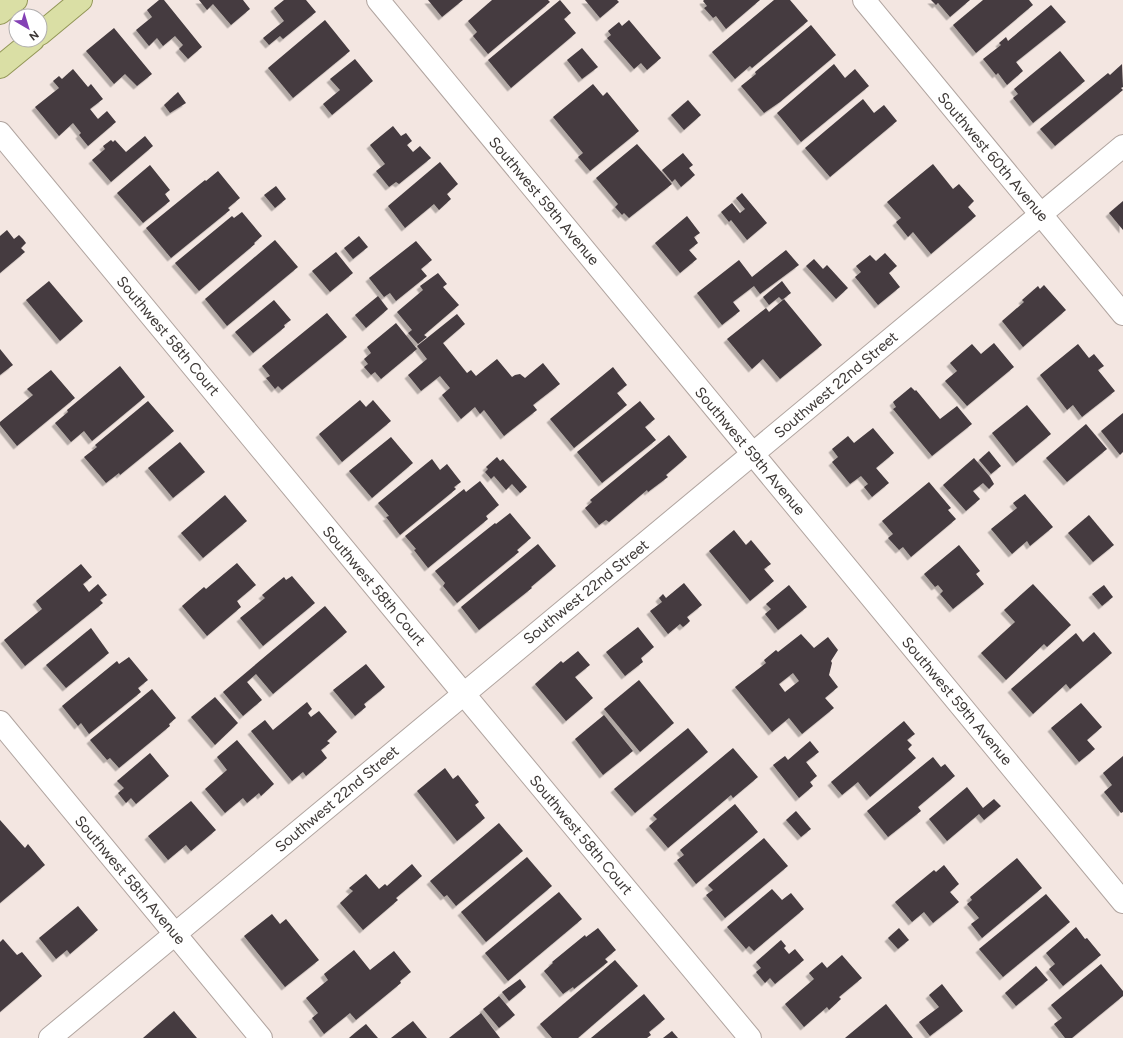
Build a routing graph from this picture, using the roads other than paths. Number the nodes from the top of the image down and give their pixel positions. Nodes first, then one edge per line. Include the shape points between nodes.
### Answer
1 (16, 0) edge
2 (81, 0) edge
3 (378, 0) edge
4 (864, 0) edge
5 (0, 13) edge
6 (48, 27) edge
7 (23, 48) edge
8 (0, 67) edge
9 (0, 133) edge
10 (1123, 146) edge
11 (1041, 214) junction
12 (1123, 314) edge
13 (753, 454) junction
14 (463, 693) junction
15 (0, 722) edge
16 (1123, 902) edge
17 (175, 934) junction
18 (50, 1038) edge
19 (261, 1038) edge
20 (750, 1038) edge

1 - 5 main road
2 - 6 main road
3 - 13 street, Southwest 59th Avenue
4 - 11 street, Southwest 60th Avenue
7 - 8 main road
9 - 14 street, Southwest 58th Court
10 - 11 street, Southwest 22nd Street
11 - 12 street, Southwest 60th Avenue
11 - 13 street, Southwest 22nd Street
13 - 14 street, Southwest 22nd Street
13 - 16 street, Southwest 59th Avenue
14 - 17 street, Southwest 22nd Street
14 - 20 street, Southwest 58th Court
15 - 17 street, Southwest 58th Avenue
17 - 18 street, Southwest 22nd Street
17 - 19 street, Southwest 58th Avenue

